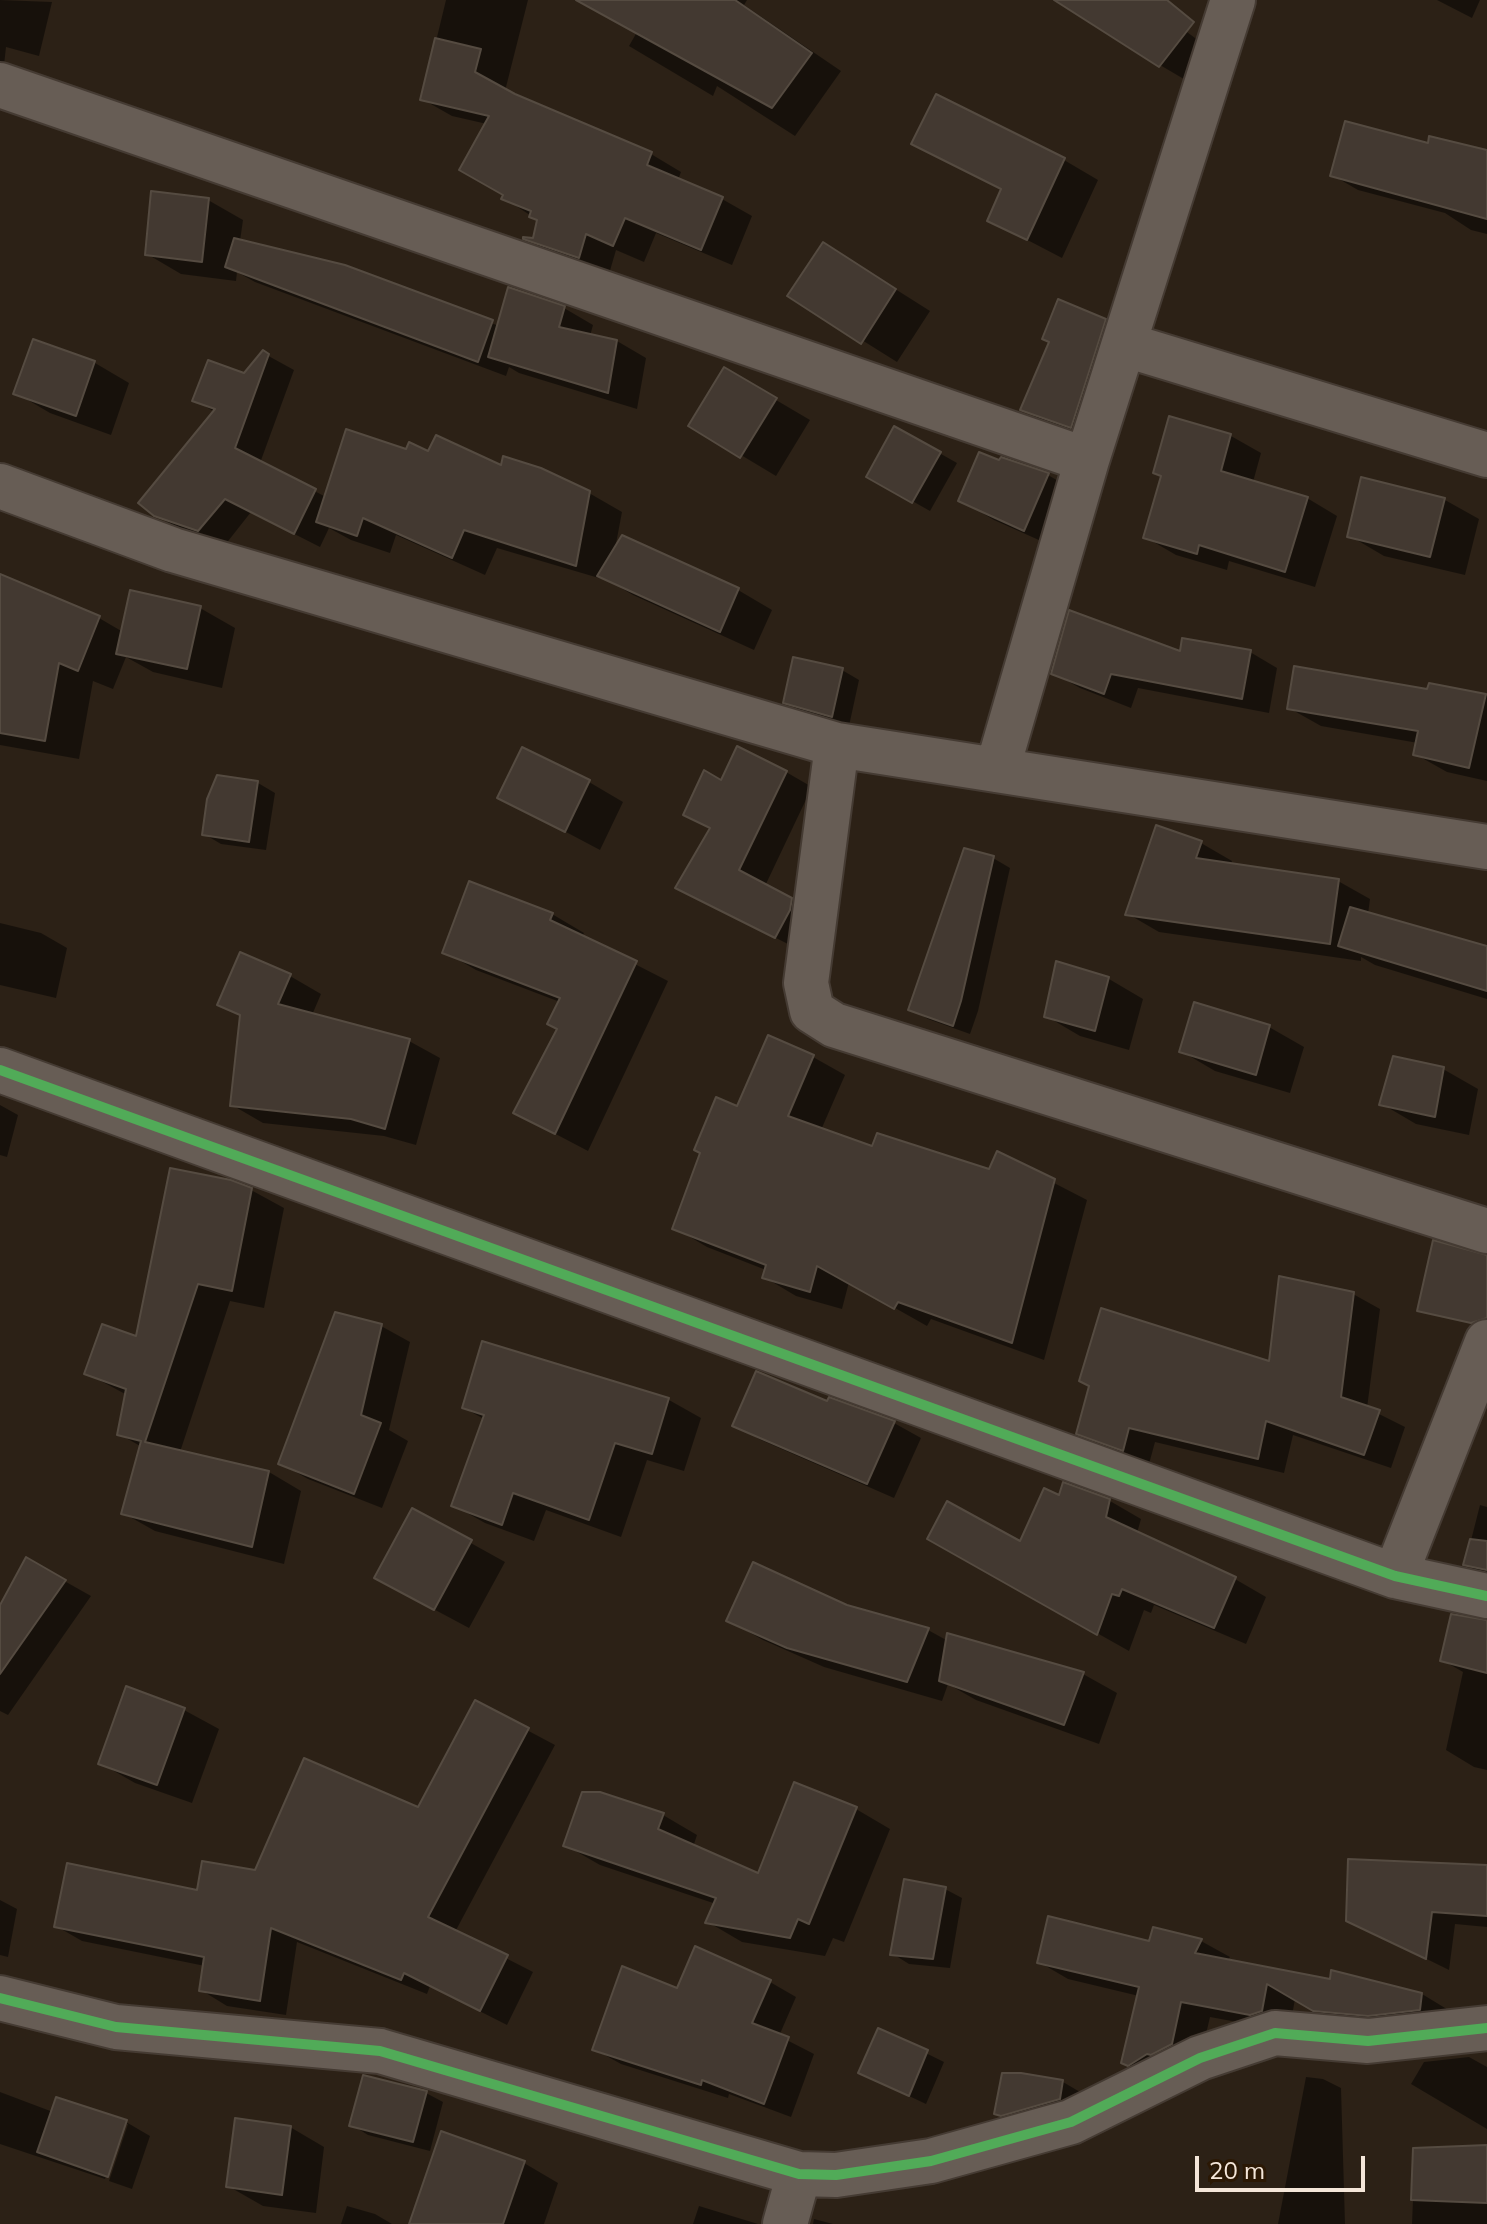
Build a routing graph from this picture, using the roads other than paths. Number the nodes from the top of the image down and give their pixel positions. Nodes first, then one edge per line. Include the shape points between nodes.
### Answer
1 (1233, 0) edge
2 (0, 85) edge
3 (1126, 345) junction
4 (1487, 455) edge
5 (1087, 460) junction
6 (0, 486) edge
7 (837, 745) junction
8 (997, 770) junction
9 (1487, 847) edge
10 (0, 1070) edge
11 (1487, 1231) edge
12 (1487, 1342) edge
13 (1395, 1576) junction
14 (1487, 1596) edge
15 (0, 1998) edge
16 (1487, 2028) edge
17 (799, 2174) junction
18 (785, 2224) edge

1 - 3 street
2 - 5 street
3 - 4 street
3 - 5 street
5 - 8 street
6 - 7 street via 173,550
7 - 8 street
7 - 11 street via 806,983 812,1011 834,1025
8 - 9 street
10 - 13 street
12 - 13 street
13 - 14 street
15 - 17 street via 116,2027 380,2051
16 - 17 street via 1368,2041 1275,2033 1200,2058 1071,2122 931,2161 836,2175
17 - 18 street

